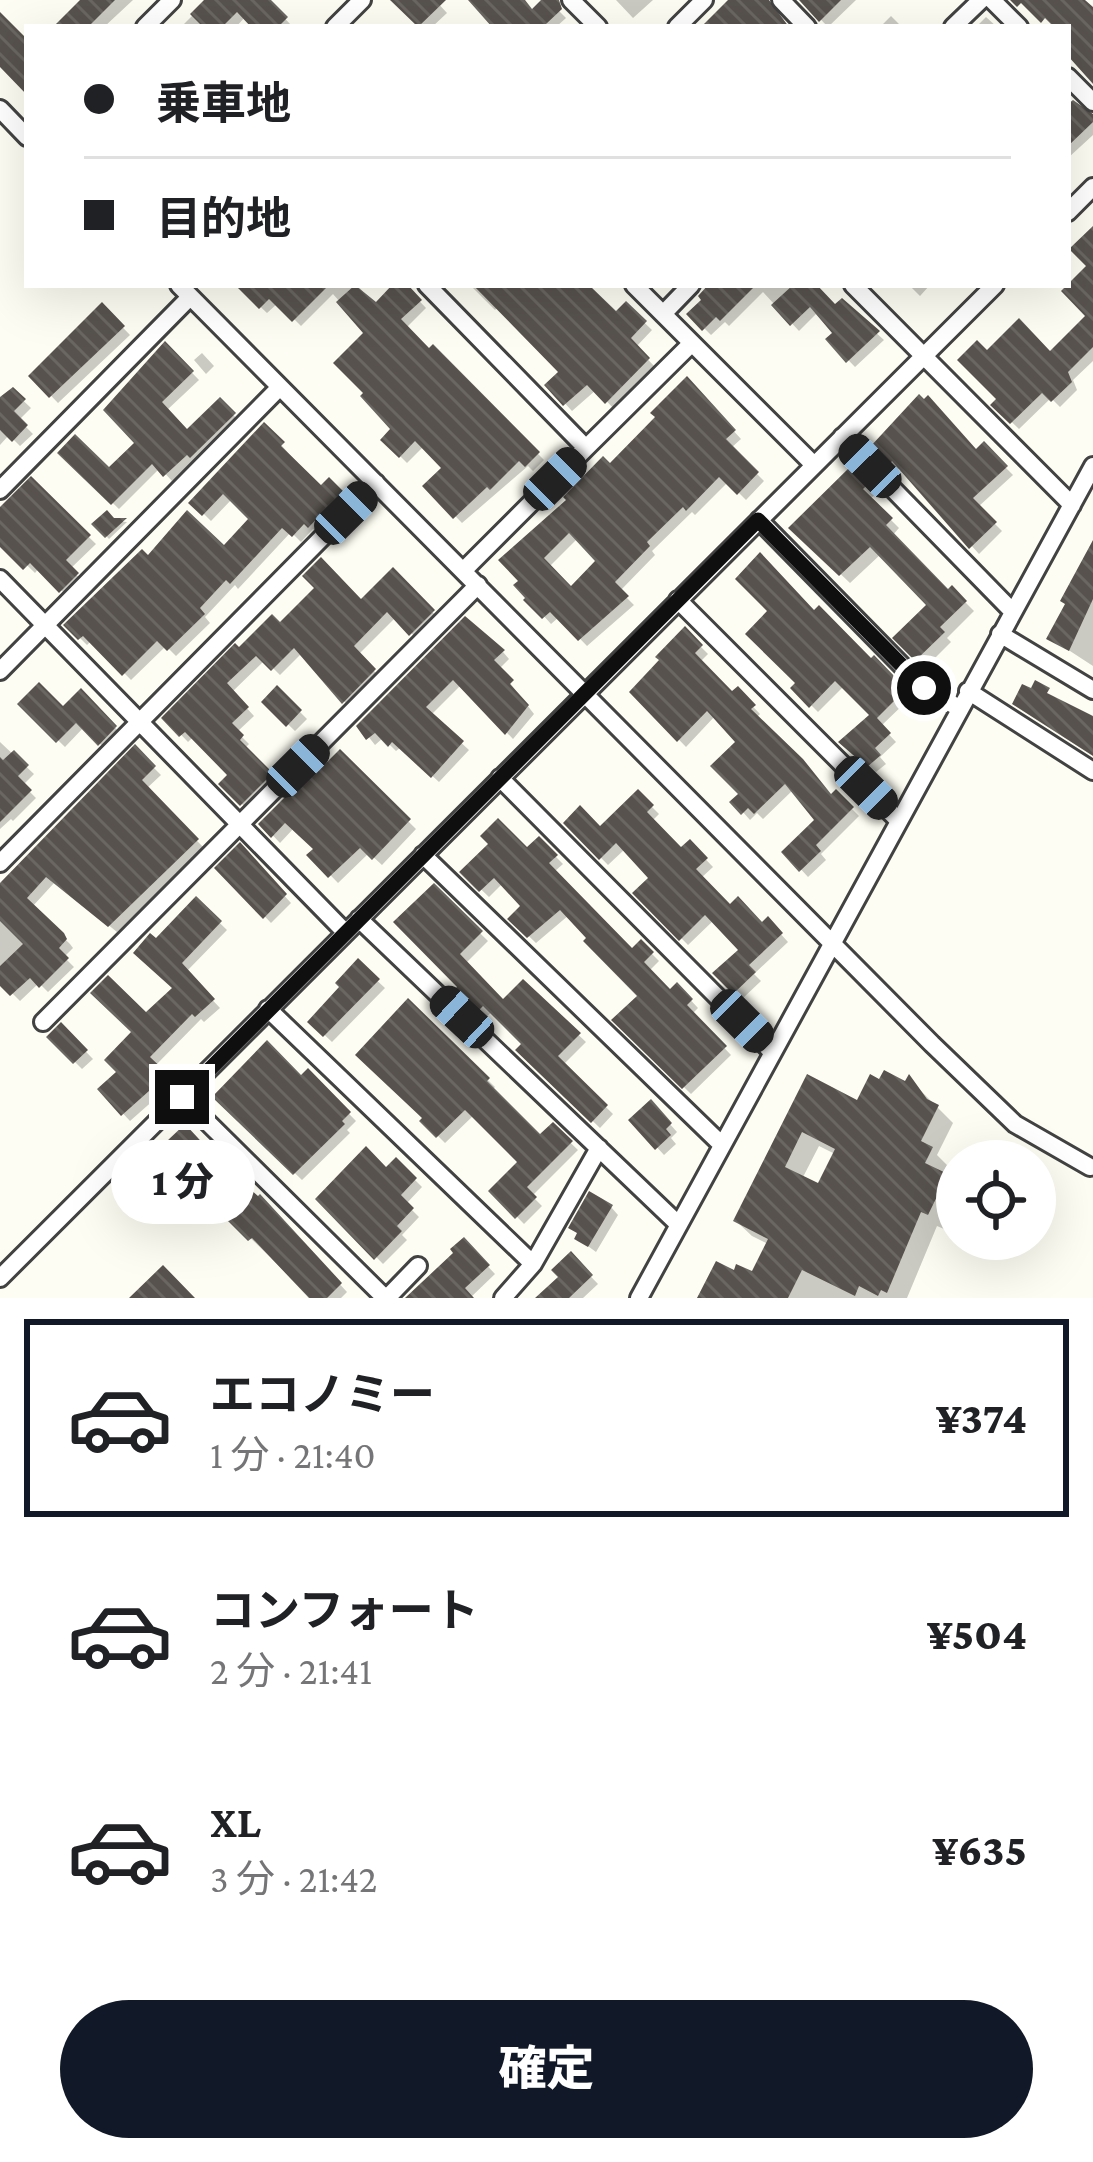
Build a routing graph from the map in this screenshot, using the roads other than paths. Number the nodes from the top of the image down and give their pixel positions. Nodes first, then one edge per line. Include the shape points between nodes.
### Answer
1 (172, 0) edge
2 (362, 0) edge
3 (571, 0) edge
4 (704, 0) edge
5 (781, 0) edge
6 (981, 0) edge
7 (992, 0) edge
8 (148, 24) edge
9 (338, 24) edge
10 (595, 24) edge
11 (680, 24) edge
12 (804, 24) edge
13 (956, 24) edge
14 (1016, 24) edge
15 (1071, 80) edge
16 (1093, 102) edge
17 (0, 109) edge
18 (24, 134) edge
19 (1093, 187) edge
20 (1071, 209) edge
21 (432, 288) edge
22 (637, 288) edge
23 (688, 288) edge
24 (856, 288) edge
25 (992, 288) edge
26 (184, 291) edge
27 (663, 314) junction
28 (692, 343) junction
29 (922, 357) junction
30 (280, 387) junction
31 (842, 437) junction
32 (586, 448) junction
33 (814, 465) junction
34 (1093, 466) edge
35 (376, 483) junction
36 (0, 490) edge
37 (1072, 505) junction
38 (758, 520) junction
39 (464, 571) junction
40 (0, 579) edge
41 (478, 585) junction
42 (678, 601) junction
43 (1013, 612) junction
44 (46, 625) junction
45 (1000, 634) junction
46 (0, 671) edge
47 (1093, 690) edge
48 (585, 693) junction
49 (964, 700) junction
50 (139, 722) junction
51 (1093, 771) edge
52 (500, 778) junction
53 (898, 819) junction
54 (238, 826) junction
55 (423, 855) junction
56 (0, 863) edge
57 (359, 919) junction
58 (345, 932) junction
59 (831, 942) junction
60 (268, 1009) junction
61 (43, 1022) dead end
62 (772, 1052) junction
63 (182, 1097) junction
64 (722, 1145) junction
65 (599, 1148) junction
66 (1090, 1167) dead end
67 (679, 1225) junction
68 (533, 1264) junction
69 (418, 1266) dead end
70 (0, 1277) edge
71 (386, 1298) edge
72 (503, 1298) edge
73 (639, 1298) edge

1 - 8 street
2 - 9 street
3 - 10 street
4 - 11 street
5 - 12 street
6 - 13 street
7 - 14 street
15 - 16 street
17 - 18 street
19 - 20 street
21 - 32 street
22 - 27 street
23 - 27 street
24 - 29 street
25 - 29 street
26 - 30 street
26 - 36 street
27 - 28 street
28 - 32 street
28 - 33 street
29 - 31 street
29 - 37 street
30 - 35 street
30 - 44 street
31 - 33 street
31 - 43 street
32 - 39 street
33 - 38 street
34 - 37 street
35 - 39 street
35 - 50 street
37 - 43 street
38 - 42 street
38 - 49 street via 924,688
39 - 41 street
40 - 44 street
41 - 48 street
41 - 54 street
42 - 48 street
42 - 53 street
43 - 45 street
44 - 46 street
44 - 50 street
45 - 47 street
45 - 49 street
48 - 52 street
48 - 59 street
49 - 51 street
49 - 53 street
50 - 54 street
50 - 56 street
52 - 55 street
52 - 62 street
53 - 59 street
54 - 58 street
54 - 61 street
55 - 57 street
55 - 64 street
57 - 58 street
57 - 65 street
58 - 60 street
59 - 62 street
59 - 66 street via 1015,1124
60 - 63 street
60 - 68 street
62 - 64 street
63 - 70 street
63 - 71 street
64 - 67 street
65 - 67 street
65 - 68 street
67 - 73 street
68 - 72 street
69 - 71 street

